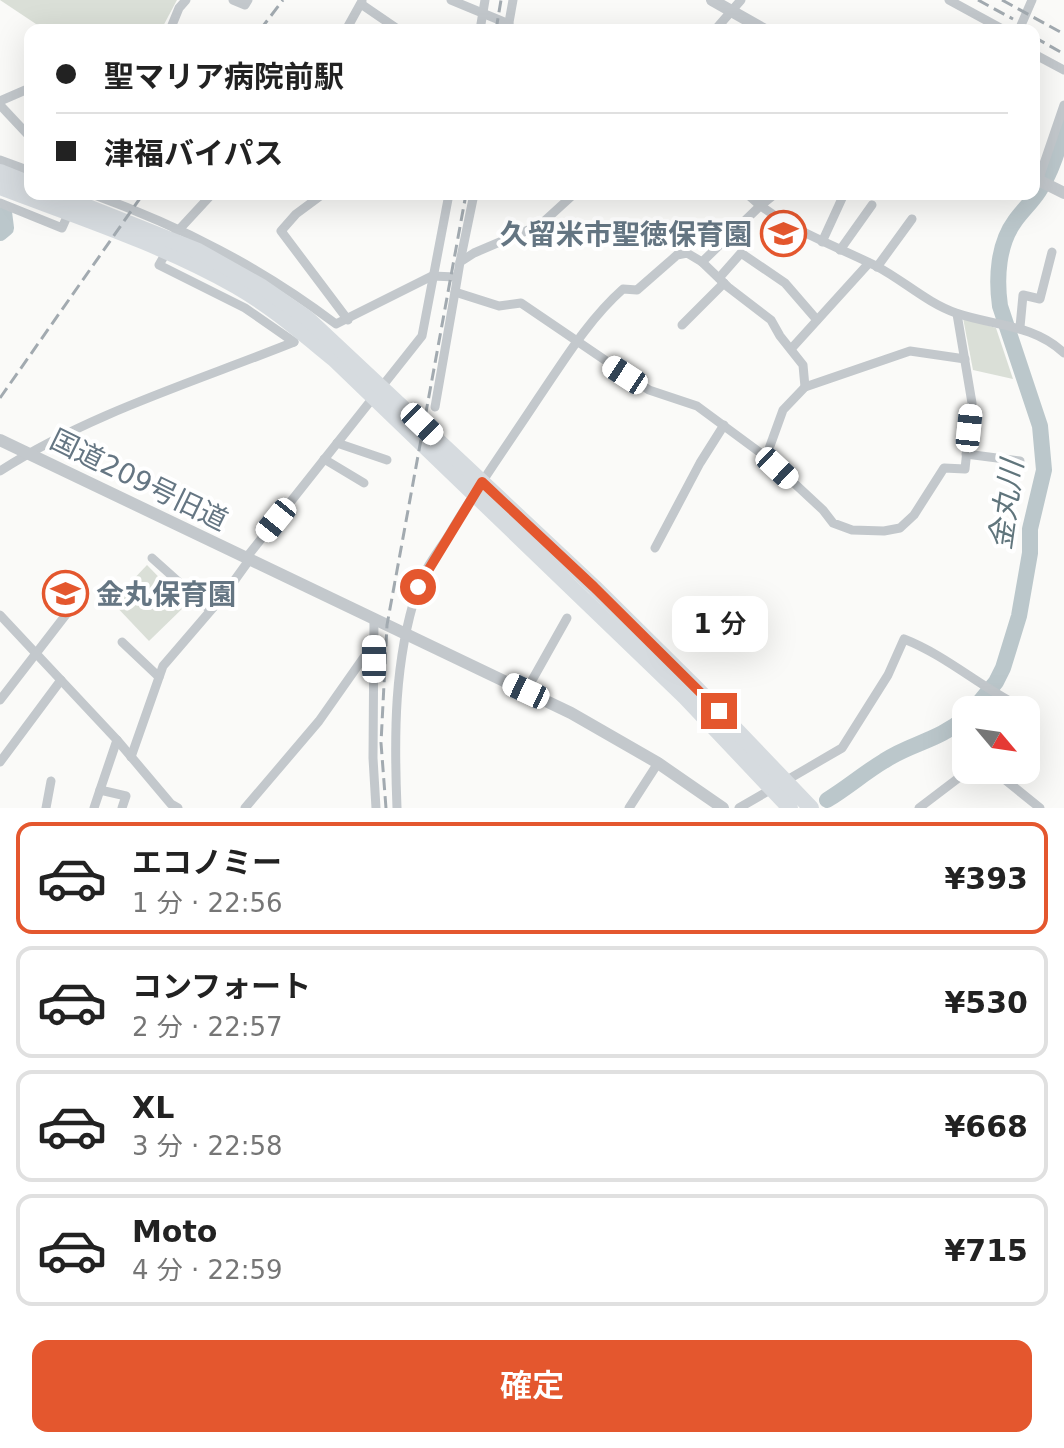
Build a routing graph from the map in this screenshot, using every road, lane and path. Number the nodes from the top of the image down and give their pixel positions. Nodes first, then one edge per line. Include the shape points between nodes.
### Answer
1 (186, 0) edge
2 (233, 0) edge
3 (248, 0) edge
4 (451, 0) edge
5 (485, 0) edge
6 (513, 0) edge
7 (712, 0) edge
8 (741, 0) edge
9 (949, 0) edge
10 (1032, 0) edge
11 (362, 2) edge
12 (731, 11) junction
13 (482, 13) junction
14 (172, 24) edge
15 (349, 24) edge
16 (391, 24) edge
17 (481, 24) edge
18 (503, 24) edge
19 (509, 24) edge
20 (720, 24) edge
21 (754, 24) edge
22 (993, 24) edge
23 (1022, 24) edge
24 (1040, 57) edge
25 (1064, 70) edge
26 (24, 91) edge
27 (0, 103) edge
28 (1064, 105) edge
29 (24, 130) edge
30 (0, 160) edge
31 (1040, 168) edge
32 (24, 169) edge
33 (0, 172) edge
34 (1040, 181) edge
35 (24, 182) edge
36 (0, 187) edge
37 (1062, 192) edge
38 (24, 197) edge
39 (33, 200) edge
40 (70, 200) edge
41 (74, 200) edge
42 (107, 200) edge
43 (206, 200) edge
44 (315, 200) edge
45 (448, 200) edge
46 (473, 200) edge
47 (567, 200) edge
48 (754, 200) edge
49 (768, 200) edge
50 (841, 200) edge
51 (0, 203) edge
52 (872, 205) dead end
53 (760, 206) junction
54 (912, 219) dead end
55 (178, 229) junction
56 (822, 242) junction
57 (840, 250) junction
58 (1052, 252) dead end
59 (460, 262) junction
60 (702, 262) junction
61 (873, 265) junction
62 (432, 276) junction
63 (456, 277) junction
64 (240, 281) junction
65 (722, 281) junction
66 (455, 292) junction
67 (957, 314) junction
68 (348, 320) junction
69 (817, 320) junction
70 (682, 325) dead end
71 (1020, 327) junction
72 (576, 343) junction
73 (791, 349) junction
74 (1064, 353) edge
75 (965, 359) junction
76 (805, 387) junction
77 (377, 391) junction
78 (435, 407) dead end
79 (724, 425) junction
80 (0, 440) edge
81 (337, 443) junction
82 (27, 453) junction
83 (966, 454) junction
84 (766, 457) junction
85 (324, 459) junction
86 (387, 460) dead end
87 (1020, 461) dead end
88 (0, 471) edge
89 (364, 483) dead end
90 (478, 488) junction
91 (655, 548) dead end
92 (152, 558) dead end
93 (246, 558) junction
94 (78, 599) dead end
95 (210, 610) junction
96 (0, 615) edge
97 (567, 618) dead end
98 (374, 620) junction
99 (404, 635) junction
100 (122, 642) dead end
101 (36, 654) junction
102 (374, 659) junction
103 (159, 677) junction
104 (61, 680) junction
105 (4, 688) edge
106 (526, 691) junction
107 (1001, 696) edge
108 (0, 700) edge
109 (117, 740) junction
110 (131, 757) junction
111 (0, 762) edge
112 (658, 763) junction
113 (51, 781) dead end
114 (952, 783) edge
115 (1010, 784) edge
116 (780, 785) junction
117 (100, 790) junction
118 (173, 807) edge
119 (46, 808) edge
120 (94, 808) edge
121 (122, 808) edge
122 (245, 808) edge
123 (376, 808) edge
124 (397, 808) edge
125 (629, 808) edge
126 (723, 808) edge
127 (739, 808) edge
128 (790, 808) edge
129 (811, 808) edge
130 (919, 808) edge
131 (1040, 808) edge

1 - 14 street
2 - 3 street via 245,5
4 - 13 street
5 - 13 street
6 - 19 street
7 - 12 street
8 - 12 street
9 - 22 street
10 - 23 street
11 - 15 street
11 - 16 street
12 - 20 street
12 - 21 street
13 - 17 street
13 - 18 street
24 - 25 street
26 - 27 street
27 - 29 street
28 - 31 street
30 - 32 street
33 - 35 highway
34 - 37 street
36 - 38 highway
39 - 64 highway
40 - 64 highway via 198,251
41 - 51 street via 62,228
42 - 55 street
43 - 55 street
44 - 68 street via 281,231
45 - 62 street
46 - 59 street
47 - 59 street via 540,225
48 - 53 street
49 - 53 street
50 - 56 street
52 - 57 street
53 - 56 street
53 - 60 street
54 - 61 street
55 - 68 street via 254,267 336,324
55 - 82 street via 159,265 245,308 294,342
56 - 57 street
57 - 61 street
58 - 71 street via 1040,299 1023,295
59 - 63 street
60 - 65 street
60 - 72 street via 687,253 677,255 637,290 623,289
61 - 67 street
61 - 69 street
62 - 63 street
62 - 68 street
62 - 77 street via 422,336
63 - 66 street
64 - 77 highway
65 - 69 street via 741,253 785,283
65 - 70 street
65 - 73 street via 771,320
66 - 72 street via 499,306 521,303
66 - 78 street
67 - 71 street
67 - 75 street
69 - 73 street
71 - 74 street via 1051,340
72 - 79 street via 649,390 697,406
72 - 90 street
73 - 76 street via 803,365
75 - 76 street via 910,351
75 - 83 street via 972,403
76 - 84 street via 783,410
77 - 81 street
77 - 90 highway
79 - 84 street
79 - 91 street
80 - 82 street, 国道209号旧道
81 - 85 street
81 - 86 street
82 - 88 street
82 - 93 street, 国道209号旧道
83 - 84 street via 965,469 944,468 914,515 900,528 884,531 833,523
83 - 87 street
85 - 89 street
85 - 93 street
90 - 99 street via 418,587
90 - 116 highway
92 - 95 street
93 - 95 street
93 - 98 street, 国道209号旧道
94 - 101 street
95 - 103 street
96 - 101 street
97 - 106 street
98 - 99 street, 国道209号旧道
98 - 102 street
99 - 106 street, 国道209号旧道
99 - 124 street via 395,745
100 - 103 street
101 - 104 street
101 - 105 street
102 - 122 street via 364,657 319,721
102 - 123 street
103 - 110 street
104 - 109 street
104 - 111 street
105 - 108 street
106 - 112 street, 国道209号旧道
107 - 116 street via 932,650 904,639 842,748
109 - 110 street
109 - 117 street
110 - 118 street
112 - 125 street
112 - 126 street, 国道209号旧道
113 - 119 street
114 - 130 street
115 - 131 street
116 - 127 street
116 - 128 highway
116 - 129 highway
117 - 120 street
117 - 121 street via 126,796

